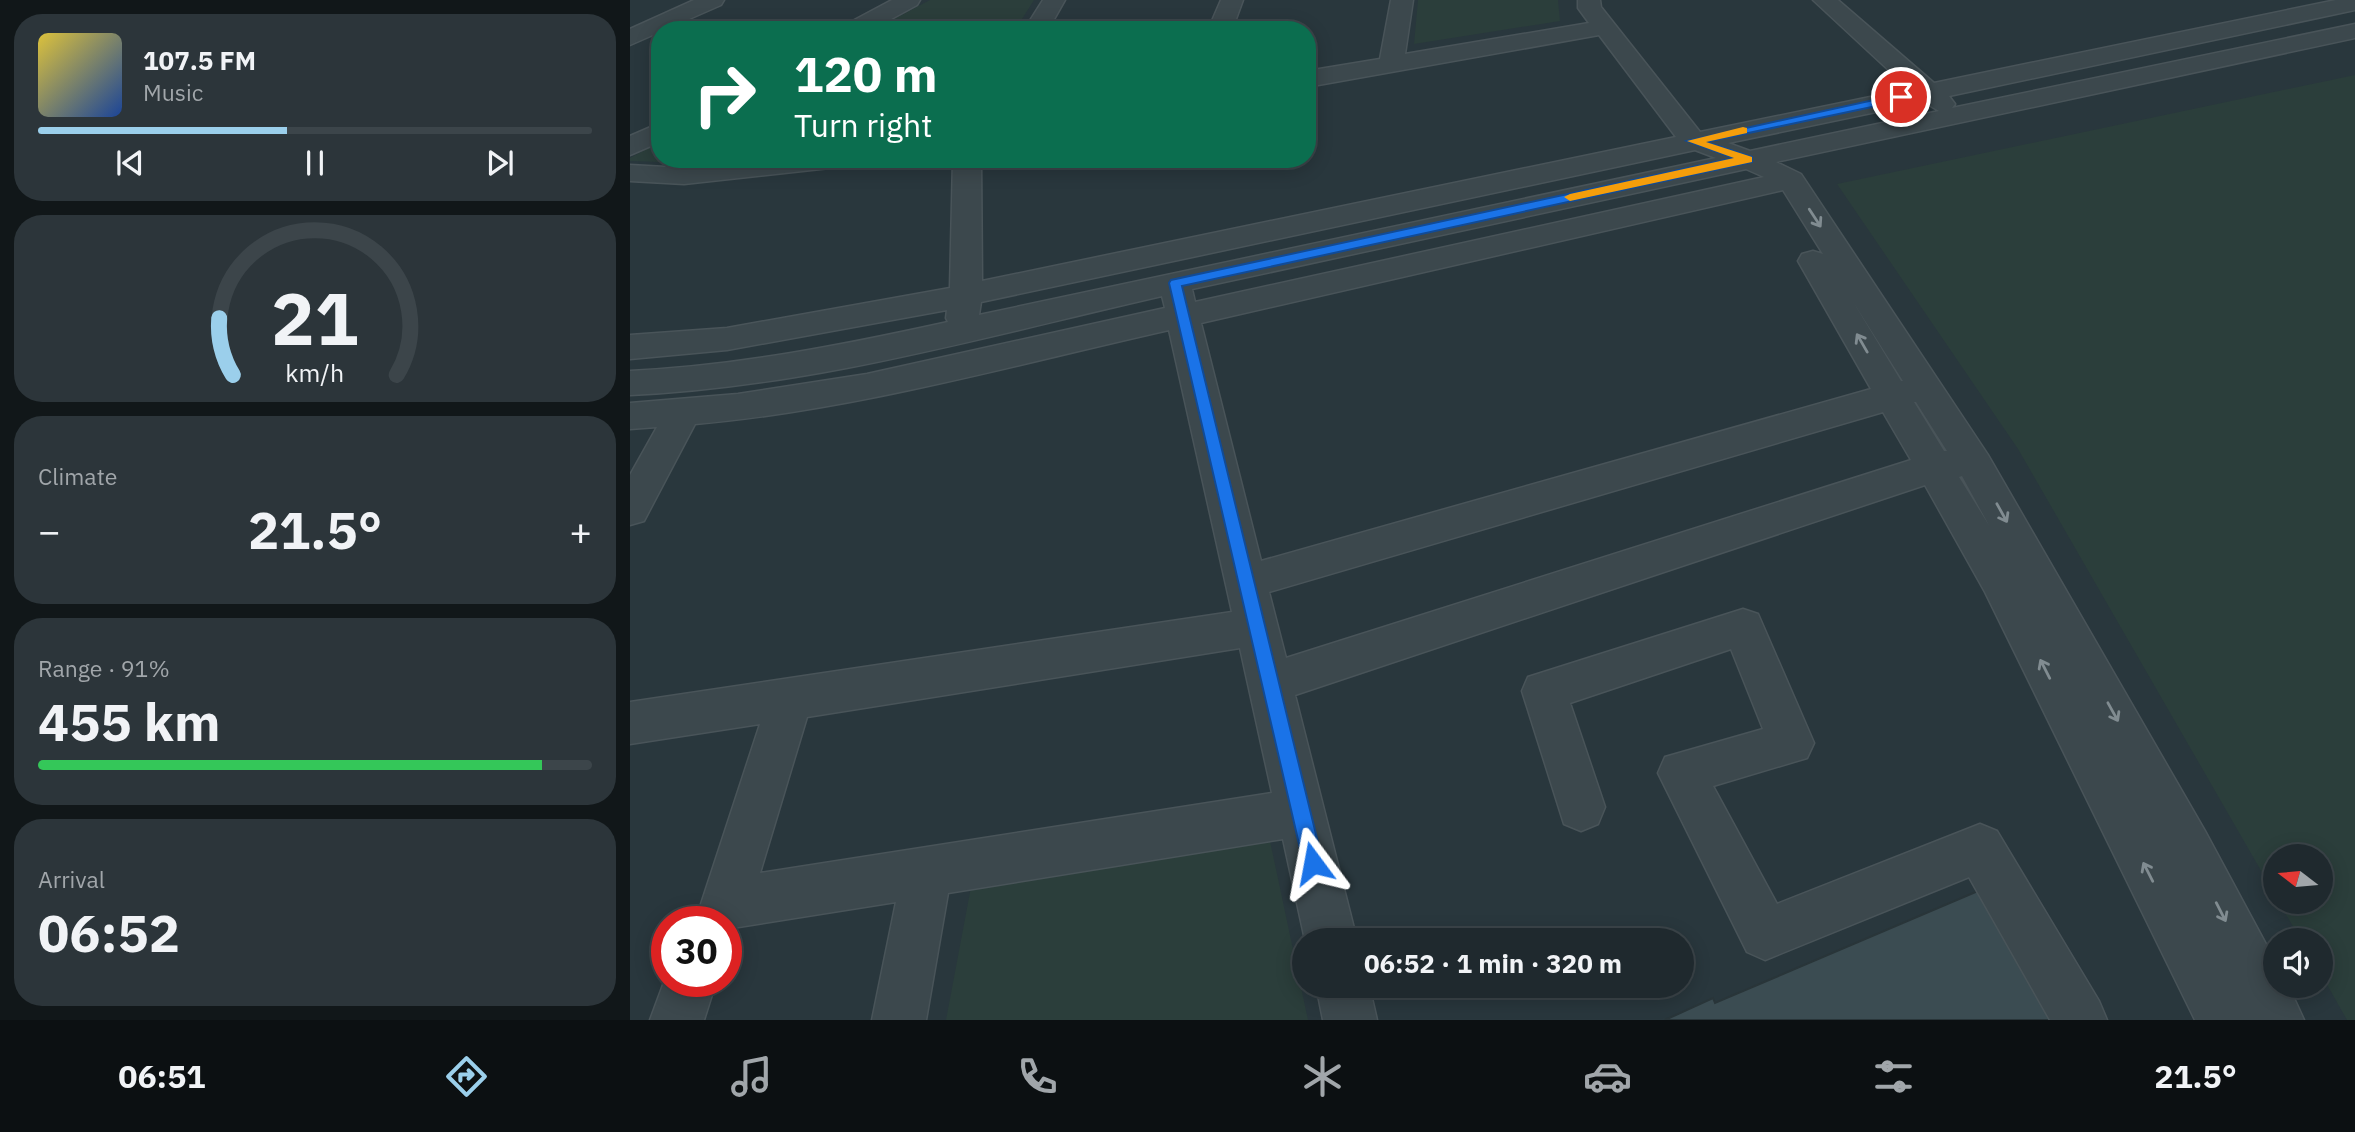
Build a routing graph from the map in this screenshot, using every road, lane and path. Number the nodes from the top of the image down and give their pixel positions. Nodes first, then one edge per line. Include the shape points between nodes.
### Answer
1 (713, 0) edge
2 (909, 0) edge
3 (1055, 0) edge
4 (1232, 0) edge
5 (1402, 0) edge
6 (1589, 0) edge
7 (1824, 0) edge
8 (2355, 3) edge
9 (667, 21) edge
10 (870, 21) edge
11 (1042, 21) edge
12 (1224, 21) edge
13 (1605, 27) junction
14 (651, 28) edge
15 (2355, 31) edge
16 (630, 38) edge
17 (1391, 64) junction
18 (1316, 77) edge
19 (1927, 92) junction
20 (1954, 115) junction
21 (651, 136) edge
22 (1693, 141) junction
23 (630, 147) edge
24 (757, 168) edge
25 (967, 168) edge
26 (630, 173) edge
27 (1767, 175) junction
28 (965, 295) junction
29 (1179, 298) junction
30 (960, 331) junction
31 (630, 347) edge
32 (630, 383) edge
33 (1909, 392) junction
34 (684, 411) junction
35 (630, 416) edge
36 (1954, 464) junction
37 (630, 510) edge
38 (1246, 582) junction
39 (1258, 627) junction
40 (1270, 683) junction
41 (790, 699) junction
42 (630, 723) edge
43 (1581, 807) dead end
44 (1300, 812) junction
45 (927, 872) junction
46 (724, 906) edge
47 (742, 909) edge
48 (1328, 928) edge
49 (685, 997) edge
50 (1345, 998) edge
51 (677, 1020) edge
52 (899, 1020) edge
53 (1350, 1020) edge
54 (2080, 1020) edge
55 (2223, 1020) edge
56 (2277, 1020) edge

1 - 9 street
2 - 10 street
3 - 11 street
4 - 12 street
5 - 17 street
6 - 13 street
7 - 19 street
8 - 19 street
13 - 17 street
13 - 22 street
14 - 16 street
15 - 20 street
17 - 18 street
19 - 20 street
19 - 22 street
20 - 27 street
21 - 23 street
22 - 27 street
22 - 28 street
24 - 26 street via 684,176
25 - 28 street
27 - 29 street
27 - 33 street via 1824,278
28 - 30 street
28 - 31 street via 727,340
29 - 30 street
29 - 34 street via 866,386
29 - 38 street
30 - 32 street via 697,380
33 - 36 street
33 - 38 street
34 - 35 street
34 - 37 street
36 - 40 street
55 -> 36 street via 2000,580
36 -> 56 street via 2188,848
38 - 39 street
39 - 40 street
39 - 41 street
40 - 44 street
41 - 42 street
41 - 46 street
43 - 54 street via 1544,691 1743,627 1791,743 1681,772 1765,934 1980,848
44 - 45 street
44 - 48 street
45 - 47 street
45 - 52 street
49 - 51 street
50 - 53 street

